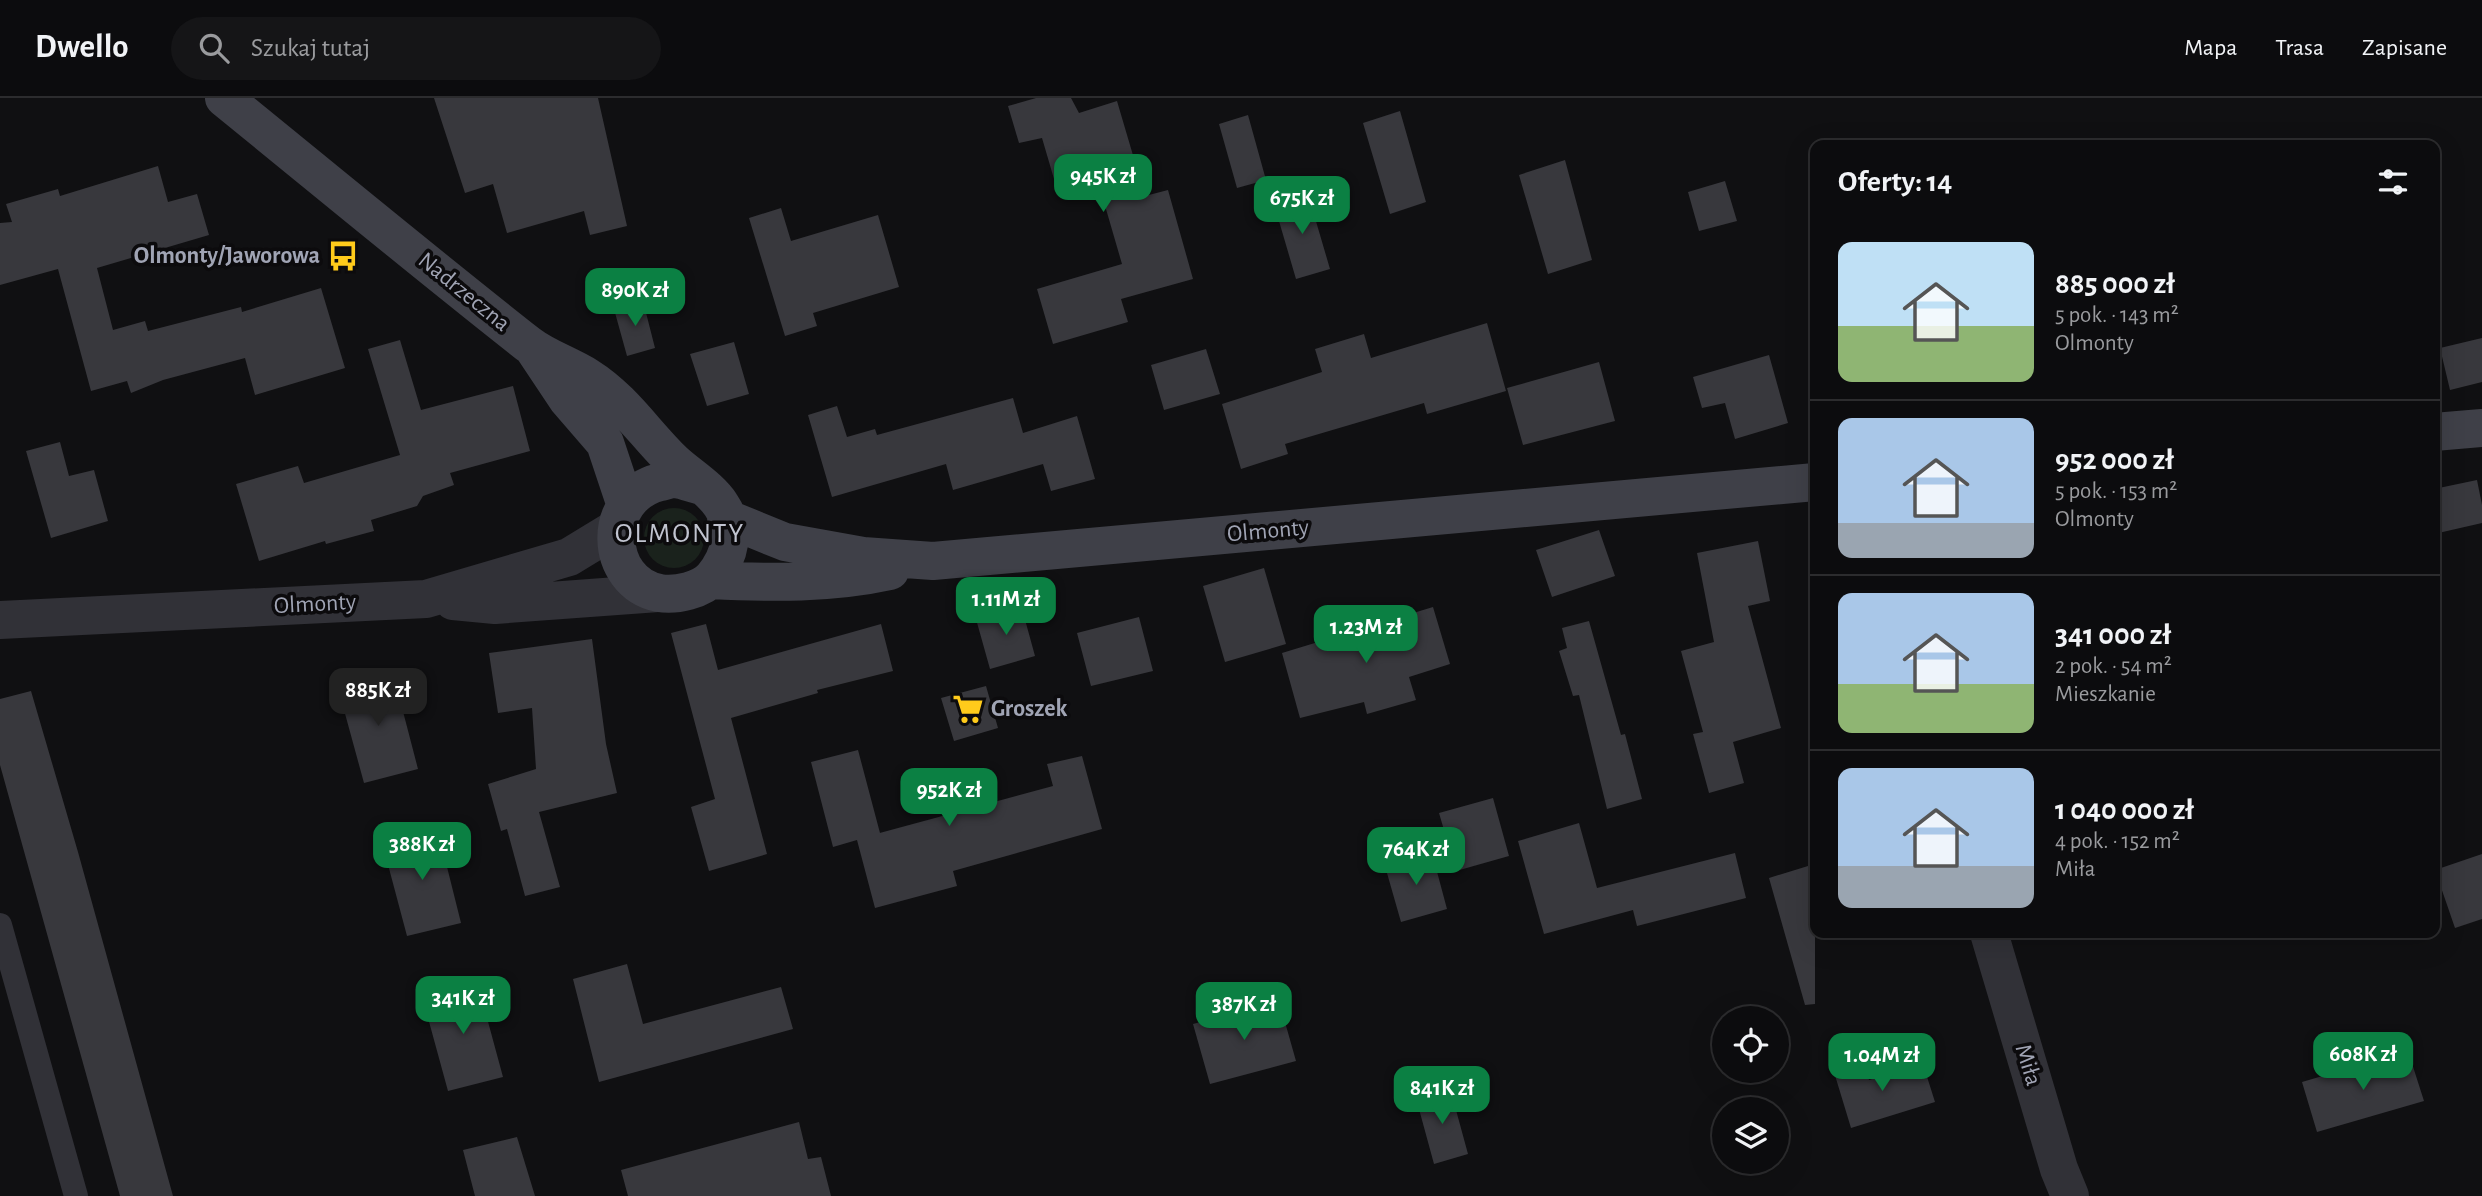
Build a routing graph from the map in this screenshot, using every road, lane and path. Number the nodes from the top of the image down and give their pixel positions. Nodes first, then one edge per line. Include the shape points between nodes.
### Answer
1 (224, 98) edge
2 (531, 346) junction
3 (2482, 428) edge
4 (2440, 432) edge
5 (1810, 482) edge
6 (701, 486) junction
7 (620, 516) junction
8 (726, 519) junction
9 (933, 561) junction
10 (711, 580) junction
11 (658, 593) junction
12 (426, 599) junction
13 (0, 620) edge
14 (0, 925) edge
15 (1990, 938) edge
16 (76, 1196) edge
17 (2070, 1196) edge

1 - 2 street, Nadrzeczna
2 - 6 street, Nadrzeczna via 590,378
2 - 7 street via 605,443
3 - 4 street
5 - 9 street, Olmonty
6 - 7 street via 674,479 647,485
6 - 8 street via 721,505
7 - 11 street via 618,556 634,580
7 - 12 street, Olmonty via 569,557
8 - 9 street, Olmonty via 785,542 863,556
8 - 10 street via 731,530 727,558
9 - 10 street via 862,577 778,584
10 - 11 street via 687,592
11 - 12 street via 495,605
12 - 13 street, Olmonty
14 - 16 lane
15 - 17 street, Miła

